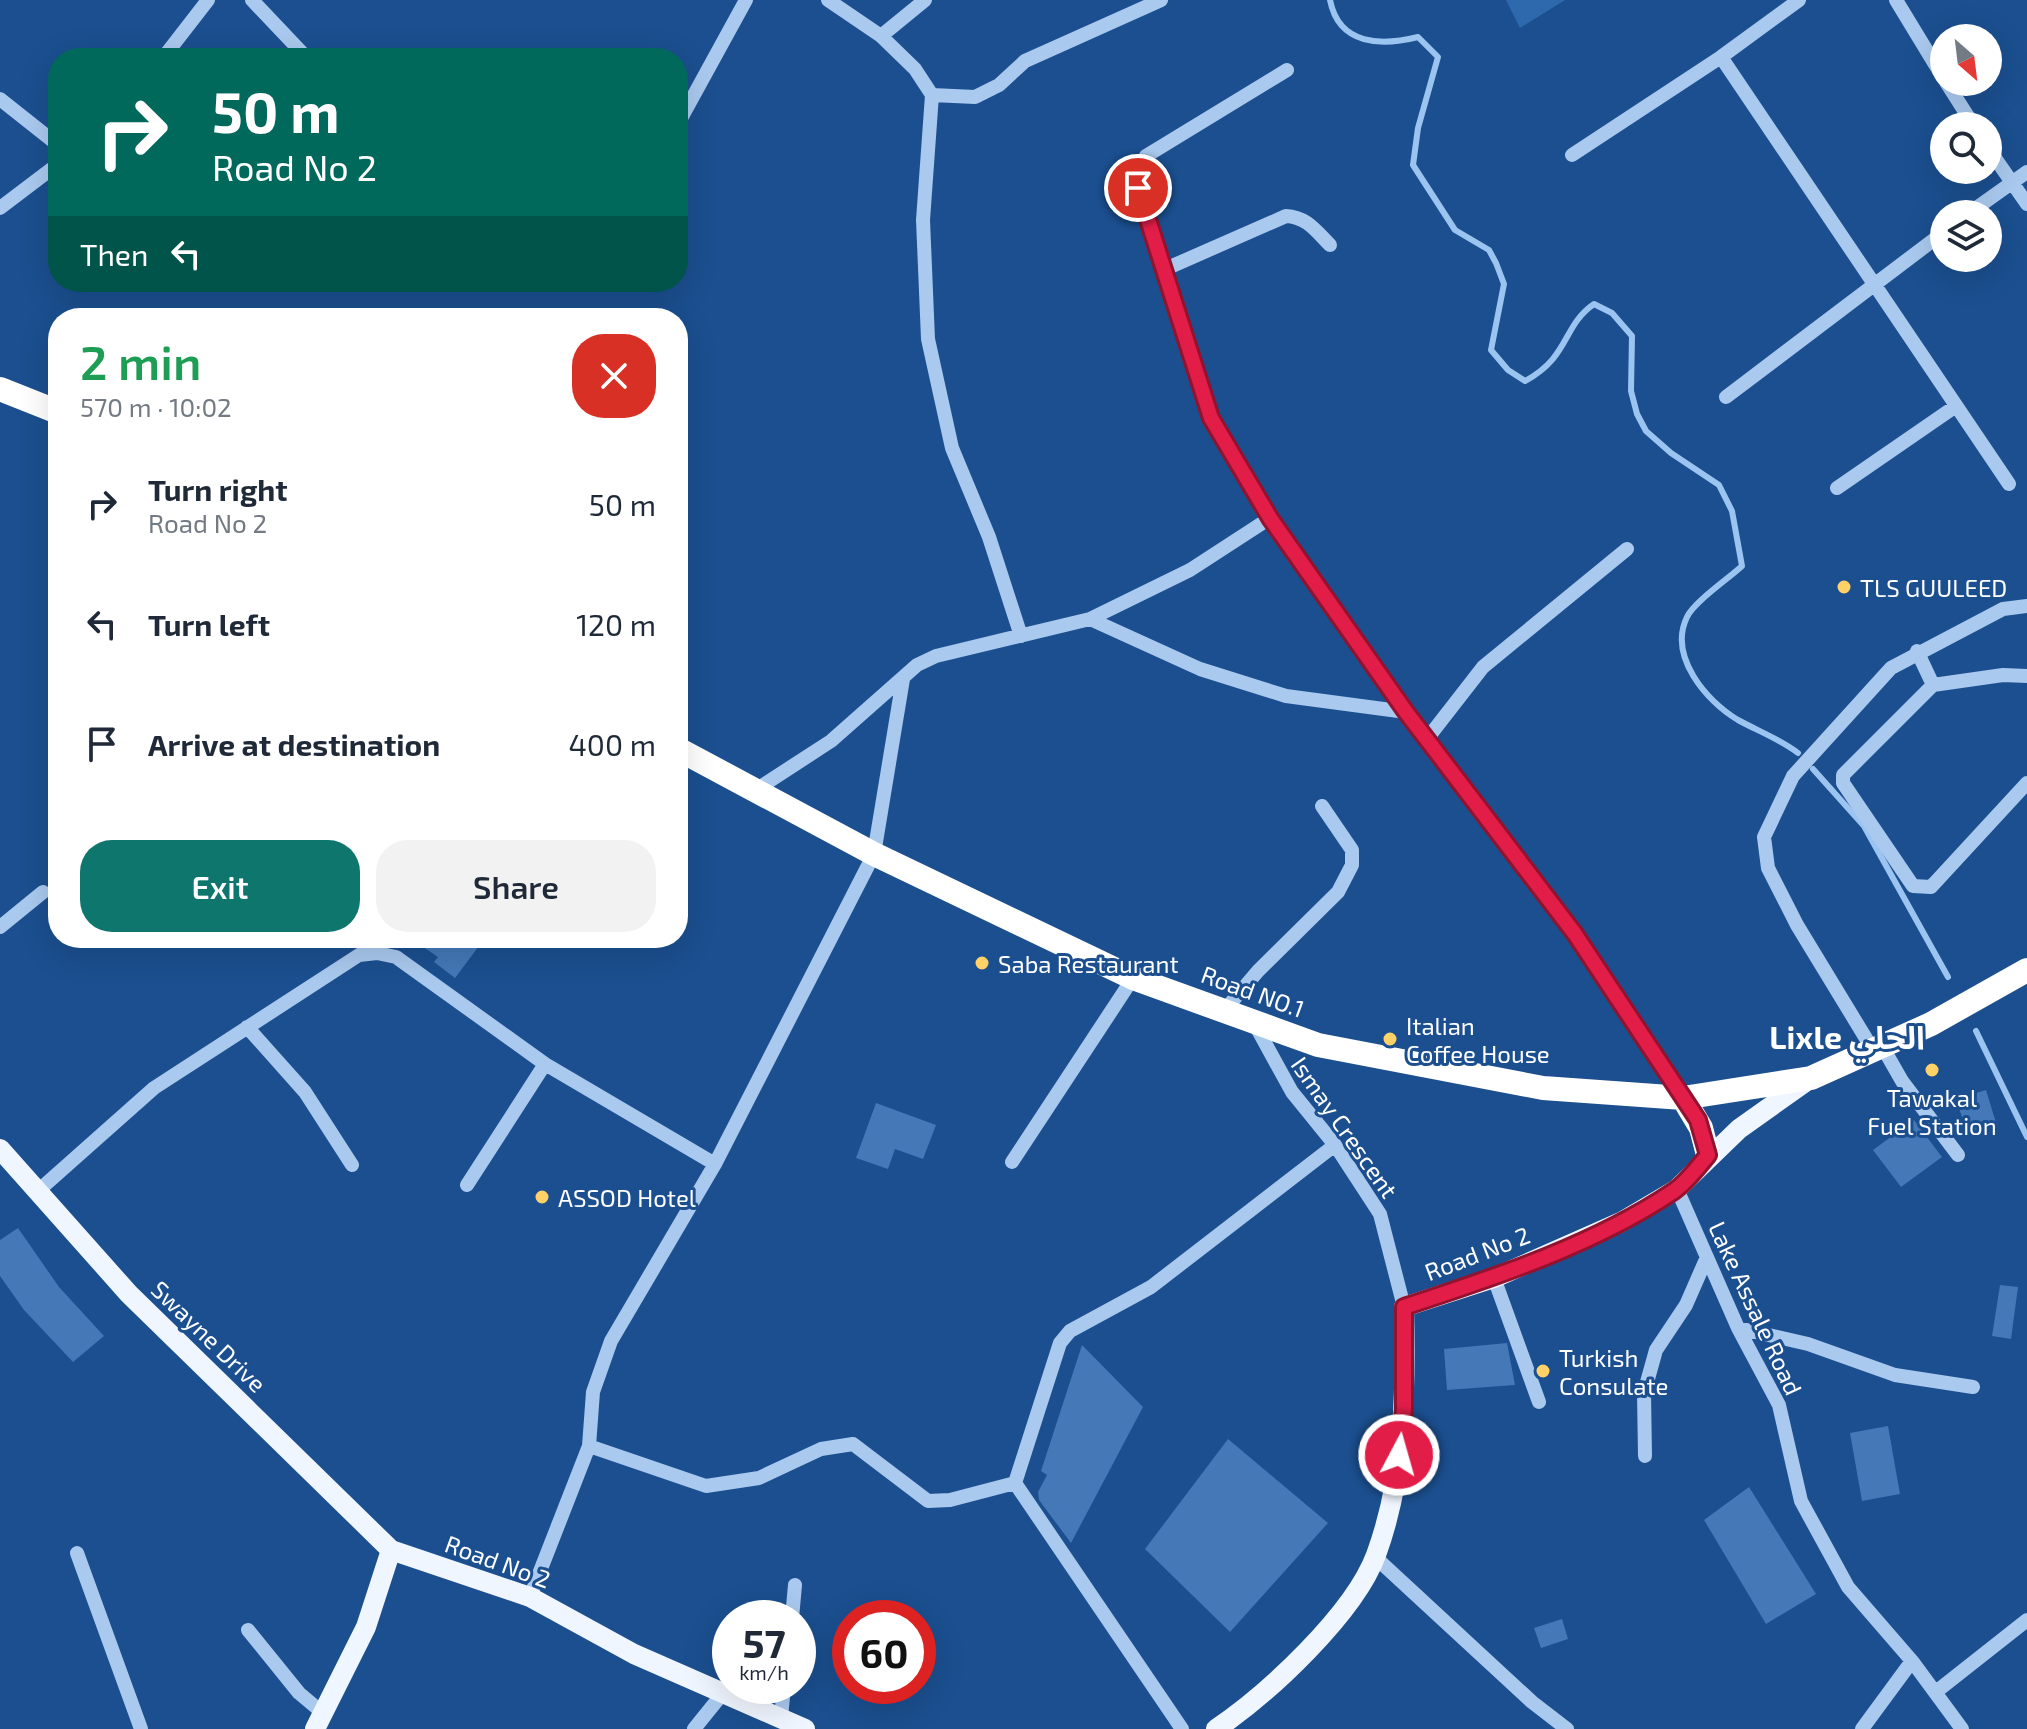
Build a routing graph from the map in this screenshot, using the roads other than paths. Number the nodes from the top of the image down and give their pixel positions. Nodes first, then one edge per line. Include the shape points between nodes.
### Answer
1 (208, 0) edge
2 (252, 0) edge
3 (746, 0) edge
4 (828, 0) edge
5 (925, 0) edge
6 (1161, 0) edge
7 (1799, 0) edge
8 (1896, 0) edge
9 (881, 36) junction
10 (171, 48) edge
11 (298, 48) edge
12 (1930, 56) edge
13 (1721, 57) junction
14 (1287, 70) dead end
15 (932, 95) junction
16 (0, 99) edge
17 (688, 106) edge
18 (48, 137) edge
19 (1572, 155) dead end
20 (2002, 170) edge
21 (48, 171) edge
22 (2027, 172) edge
23 (2010, 183) junction
24 (1987, 200) edge
25 (3, 202) edge
26 (2027, 204) edge
27 (1930, 242) edge
28 (1330, 245) dead end
29 (1163, 270) junction
30 (1873, 285) junction
31 (0, 389) edge
32 (1726, 397) dead end
33 (1956, 406) junction
34 (48, 408) edge
35 (2009, 484) dead end
36 (1837, 488) dead end
37 (1270, 518) junction
38 (1627, 549) dead end
39 (2027, 606) edge
40 (1090, 619) junction
41 (1021, 636) junction
42 (1917, 651) junction
43 (2027, 676) edge
44 (903, 679) junction
45 (1933, 685) junction
46 (1406, 712) junction
47 (1427, 739) junction
48 (688, 755) edge
49 (2027, 783) edge
50 (754, 791) junction
51 (1322, 806) dead end
52 (874, 854) junction
53 (43, 892) dead end
54 (0, 927) edge
55 (2027, 970) edge
56 (1133, 978) junction
57 (1224, 1011) junction
58 (1253, 1021) junction
59 (247, 1027) junction
60 (1878, 1048) junction
61 (545, 1064) junction
62 (1811, 1078) junction
63 (1683, 1098) junction
64 (1335, 1145) junction
65 (0, 1149) edge
66 (1708, 1155) junction
67 (1958, 1155) dead end
68 (1012, 1162) dead end
69 (715, 1164) junction
70 (352, 1165) dead end
71 (467, 1185) dead end
72 (1677, 1189) junction
73 (38, 1191) junction
74 (1707, 1257) junction
75 (1494, 1278) junction
76 (1404, 1307) junction
77 (1738, 1328) junction
78 (1973, 1387) dead end
79 (1539, 1402) dead end
80 (589, 1446) junction
81 (1645, 1456) dead end
82 (1015, 1483) junction
83 (391, 1550) junction
84 (77, 1553) dead end
85 (1375, 1557) junction
86 (795, 1585) dead end
87 (530, 1597) junction
88 (794, 1600) edge
89 (2027, 1620) edge
90 (248, 1630) dead end
91 (1912, 1661) junction
92 (712, 1688) edge
93 (1937, 1691) junction
94 (714, 1704) edge
95 (749, 1704) edge
96 (782, 1704) edge
97 (781, 1718) junction
98 (320, 1722) edge
99 (141, 1729) edge
100 (694, 1729) edge
101 (805, 1729) edge
102 (1182, 1729) edge
103 (1216, 1729) edge
104 (1567, 1729) edge
105 (1862, 1729) edge
106 (1962, 1729) edge

1 - 10 street
2 - 11 street
3 - 17 street
4 - 9 street
5 - 9 street
6 - 15 street via 1025,61 999,85 975,97
7 - 13 street
8 - 12 street
9 - 15 street via 915,69
13 - 19 street
13 - 30 street
14 - 29 street via 1146,156 1138,170 1138,188
15 - 41 street via 923,220 928,339 952,448 989,537
16 - 18 street
20 - 23 street
21 - 25 street
22 - 23 street
23 - 24 street
23 - 26 street
27 - 30 street
28 - 29 street via 1299,217 1286,216
29 - 37 street via 1211,418
30 - 32 street
30 - 33 street
31 - 34 highway
33 - 35 street
33 - 36 street
37 - 40 street via 1190,570
37 - 46 street
38 - 47 street via 1483,667
39 - 42 street via 2003,609
40 - 41 street
40 - 46 street via 1200,669 1286,696
41 - 44 street via 936,656
42 - 45 street
42 - 60 street via 1891,668 1793,776 1764,837 1768,868 1779,891
43 - 45 street
44 - 50 street via 831,741
44 - 52 street
45 - 49 street via 1843,775 1843,783 1913,886 1931,887
46 - 47 street
47 - 63 street via 1575,934
48 - 50 highway, Road NO.1
50 - 52 highway, Road NO.1
51 - 57 street via 1352,850 1352,865 1338,892
52 - 56 highway, Road NO.1
52 - 69 street
53 - 54 street
55 - 60 highway, Road NO.1
56 - 57 highway, Road NO.1
56 - 68 street
57 - 58 highway, Road NO.1
58 - 63 highway, Road NO.1 via 1318,1045 1543,1088
58 - 64 street, Ismay Crescent via 1292,1092
59 - 61 street via 359,955 377,953 396,957
59 - 70 street via 305,1092
59 - 73 street via 154,1088
60 - 62 highway, Road NO.1
60 - 67 street
61 - 69 street
61 - 71 street
62 - 63 highway, Road NO.1
62 - 66 main road, Road No 2
63 - 66 highway via 1701,1128
64 - 76 street, Ismay Crescent via 1380,1214
64 - 82 street via 1151,1287 1070,1331 1060,1343
65 - 73 main road, Swayne Drive
66 - 72 main road, Road No 2
69 - 80 street via 611,1341 593,1392
72 - 74 street, Lake Assale Road
72 - 75 main road, Road No 2 via 1621,1222
73 - 83 main road, Swayne Drive via 129,1294
74 - 77 street, Lake Assale Road
74 - 81 street via 1686,1305 1656,1350 1644,1393
75 - 76 main road, Road No 2
75 - 79 street
76 - 85 main road, Road No 2 via 1404,1409 1397,1477
77 - 78 street via 1808,1344 1895,1375
77 - 91 street, Lake Assale Road via 1779,1405 1801,1501 1848,1587
80 - 82 street via 706,1486 759,1478 821,1449 853,1444 928,1501
80 - 87 street
82 - 102 street
83 - 87 main road, Road No 2
83 - 98 main road via 366,1627
84 - 99 street
85 - 103 main road, Road No 2 via 1328,1631
85 - 104 street
86 - 88 street
87 - 92 main road, Road No 2 via 634,1654
89 - 93 street
90 - 98 street
91 - 93 street, Lake Assale Road
91 - 105 street
93 - 106 street, Lake Assale Road
94 - 100 street
95 - 97 main road, Road No 2
96 - 97 street
97 - 101 main road, Road No 2

